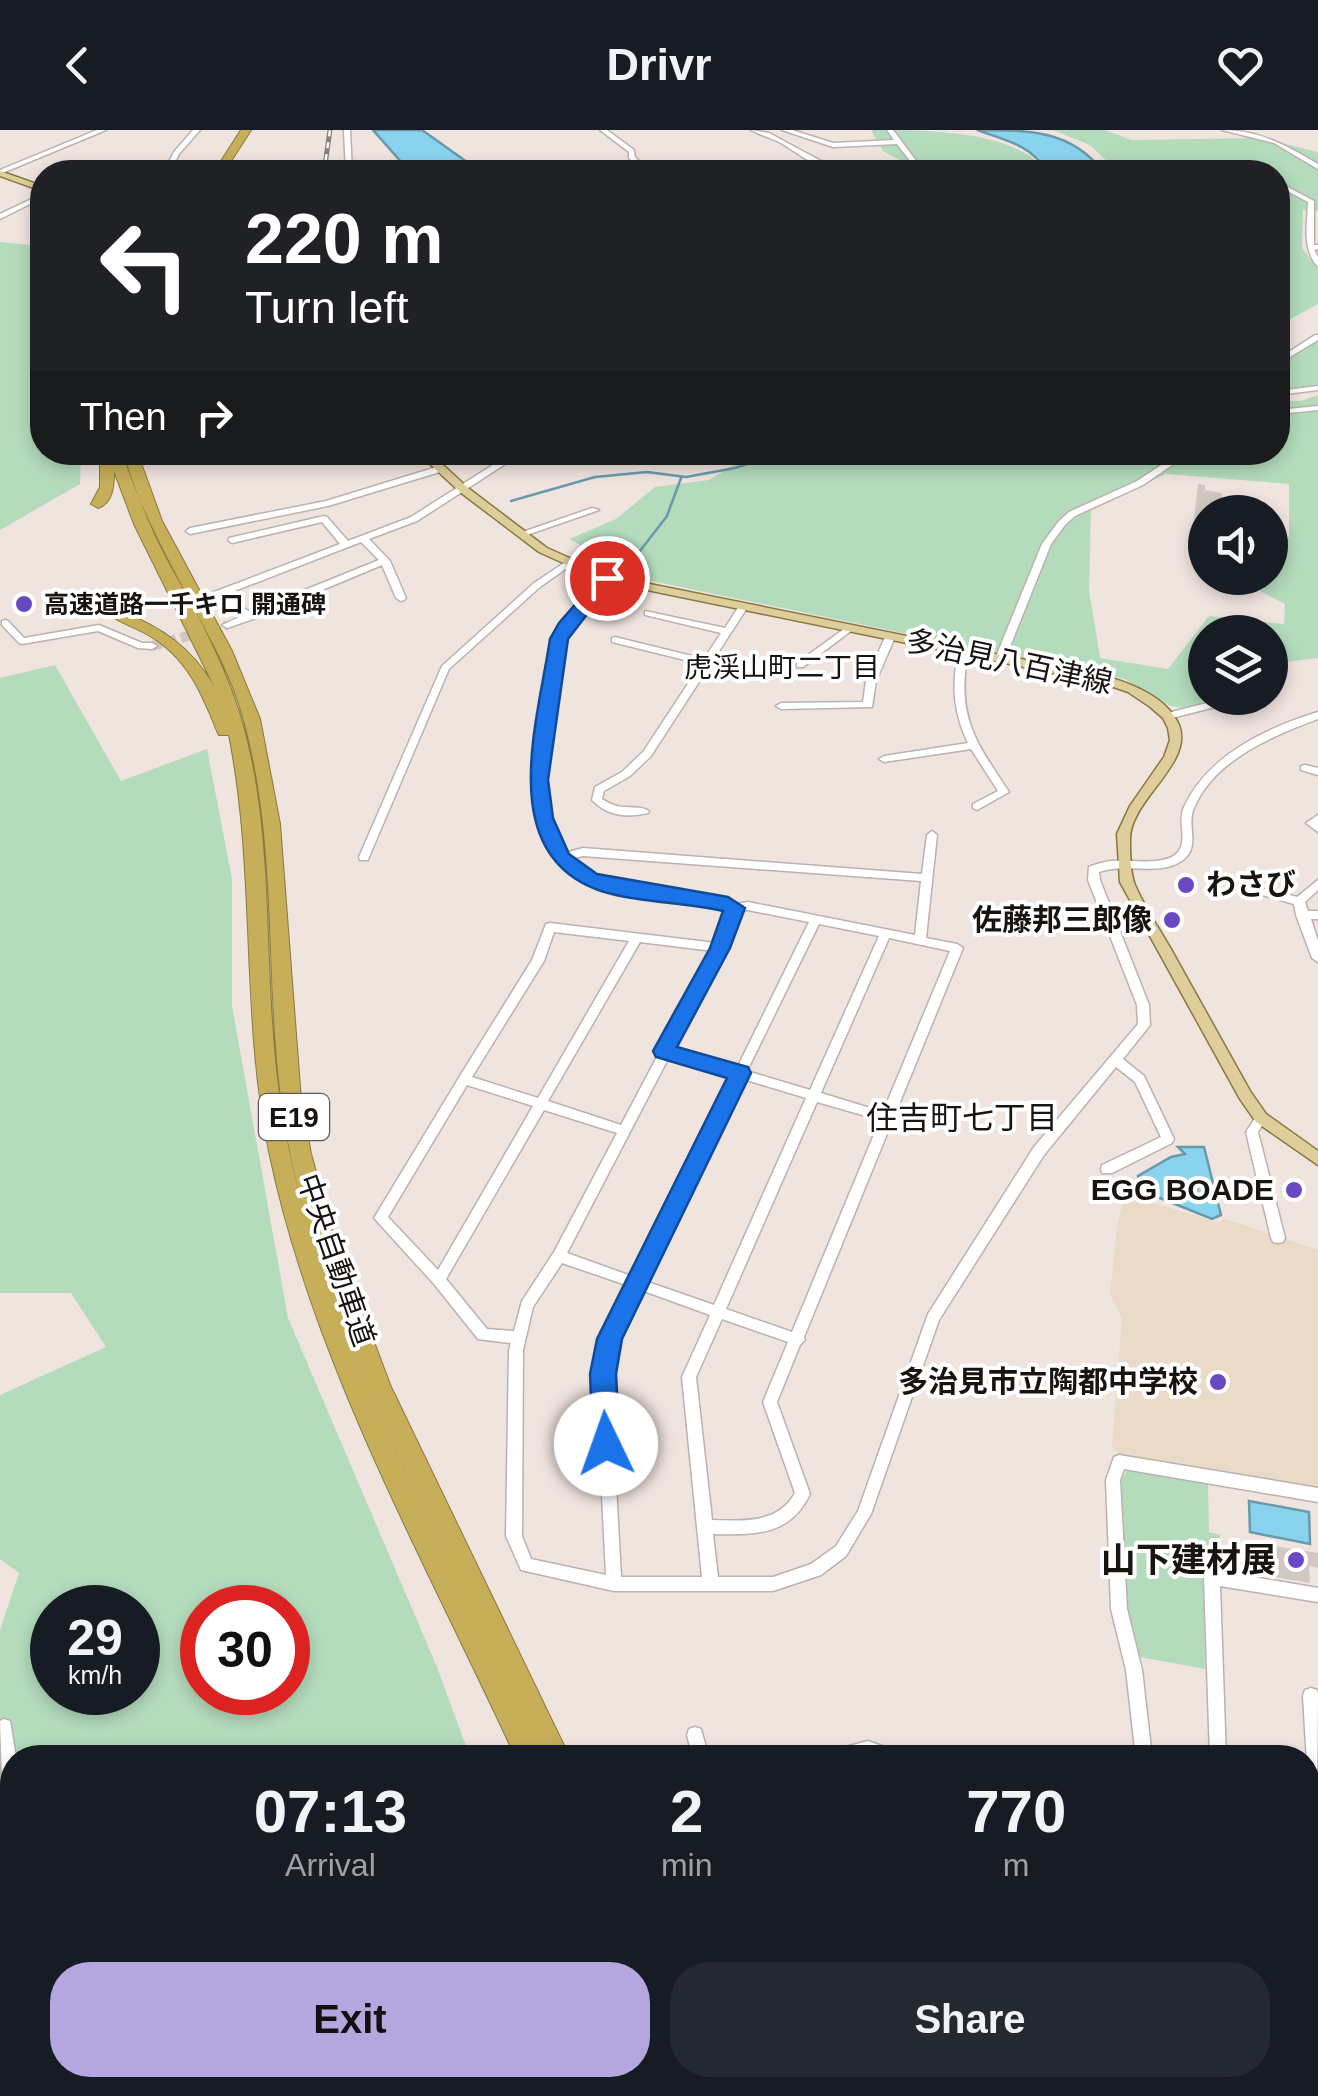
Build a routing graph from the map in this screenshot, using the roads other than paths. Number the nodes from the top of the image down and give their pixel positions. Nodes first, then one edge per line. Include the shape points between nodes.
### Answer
1 (102, 130) edge
2 (197, 130) edge
3 (246, 130) edge
4 (256, 130) edge
5 (347, 130) edge
6 (603, 130) edge
7 (632, 130) edge
8 (754, 130) edge
9 (785, 130) edge
10 (890, 130) edge
11 (1226, 130) edge
12 (614, 136) junction
13 (896, 142) junction
14 (173, 160) edge
15 (227, 160) edge
16 (237, 160) edge
17 (348, 160) edge
18 (634, 160) edge
19 (810, 160) edge
20 (913, 160) edge
21 (1318, 167) edge
22 (0, 172) edge
23 (30, 187) edge
24 (1290, 188) edge
25 (30, 200) edge
26 (0, 217) edge
27 (1314, 248) edge
28 (1318, 264) edge
29 (1318, 337) edge
30 (1290, 354) edge
31 (1318, 388) edge
32 (1290, 393) edge
33 (1301, 393) junction
34 (1290, 400) edge
35 (1318, 408) edge
36 (1290, 411) edge
37 (106, 465) edge
38 (119, 465) edge
39 (135, 465) edge
40 (436, 465) edge
41 (501, 465) edge
42 (1167, 465) edge
43 (440, 469) junction
44 (464, 490) junction
45 (98, 504) dead end
46 (595, 510) dead end
47 (190, 531) dead end
48 (521, 534) junction
49 (363, 539) junction
50 (232, 540) dead end
51 (346, 545) junction
52 (385, 561) junction
53 (567, 564) junction
54 (607, 578) junction
55 (401, 598) dead end
56 (742, 608) junction
57 (648, 613) dead end
58 (116, 614) dead end
59 (250, 617) junction
60 (5, 623) dead end
61 (227, 625) tunnel mouth
62 (848, 629) junction
63 (727, 631) junction
64 (890, 637) junction
65 (616, 640) dead end
66 (152, 646) tunnel mouth
67 (963, 652) junction
68 (1000, 659) junction
69 (706, 662) junction
70 (800, 665) dead end
71 (781, 706) dead end
72 (1188, 711) edge
73 (1318, 715) edge
74 (1168, 716) junction
75 (972, 746) junction
76 (884, 759) dead end
77 (1305, 768) dead end
78 (1318, 772) edge
79 (977, 806) dead end
80 (644, 810) dead end
81 (1318, 819) edge
82 (1318, 828) edge
83 (932, 835) dead end
84 (364, 857) dead end
85 (560, 858) junction
86 (1125, 865) junction
87 (254, 870) junction
88 (928, 878) junction
89 (1318, 884) edge
90 (1266, 892) dead end
91 (1299, 900) junction
92 (734, 908) junction
93 (1302, 915) junction
94 (1318, 915) edge
95 (816, 919) junction
96 (886, 932) junction
97 (637, 937) junction
98 (920, 940) junction
99 (720, 948) junction
100 (1318, 958) edge
101 (664, 1051) junction
102 (1117, 1061) junction
103 (740, 1073) junction
104 (464, 1080) junction
105 (815, 1095) junction
106 (540, 1104) junction
107 (888, 1118) junction
108 (1261, 1118) junction
109 (622, 1130) junction
110 (1318, 1159) edge
111 (1108, 1169) dead end
112 (1278, 1238) dead end
113 (559, 1256) junction
114 (439, 1280) junction
115 (638, 1282) junction
116 (716, 1308) junction
117 (517, 1337) junction
118 (798, 1340) junction
119 (1318, 1495) edge
120 (704, 1527) junction
121 (614, 1584) junction
122 (711, 1584) junction
123 (1318, 1595) edge
124 (1311, 1696) dead end
125 (4, 1727) dead end
126 (695, 1735) dead end
127 (6, 1745) edge
128 (524, 1745) edge
129 (551, 1745) edge
130 (698, 1745) edge
131 (1143, 1745) edge
132 (1218, 1745) edge
133 (1314, 1745) edge

1 - 22 street
2 - 14 street
3 - 15 highway
4 - 16 highway
5 - 17 street
6 - 12 street
7 - 12 street
8 - 19 street via 784,140
9 - 13 street via 840,145
10 - 13 street
11 - 21 street via 1276,142
12 - 18 street
13 - 20 street
22 - 23 main road
24 - 27 street via 1311,201
25 - 26 street
27 - 28 street
29 - 30 street
31 - 33 street
32 - 33 street
33 - 34 street
35 - 36 street
37 - 45 highway
38 - 87 highway, 中央自動車道 / E19 via 143,534 227,698 248,782
39 - 129 highway, 中央自動車道 / E19 via 157,529 233,670 259,750 290,1092 329,1256 365,1350
40 - 43 main road, 多治見八百津線
41 - 44 street
42 - 68 street via 1072,514 1053,533
43 - 44 main road, 多治見八百津線
43 - 47 street via 328,503
44 - 48 main road, 多治見八百津線
44 - 49 street
46 - 48 street
48 - 53 main road, 多治見八百津線
49 - 51 street
49 - 52 street
50 - 51 street via 324,518
51 - 59 street via 217,594
52 - 55 street
52 - 59 street
53 - 54 main road, 多治見八百津線
53 - 84 street via 446,668
54 - 56 main road, 多治見八百津線
54 - 85 street via 559,639 538,780
56 - 62 main road, 多治見八百津線
56 - 63 street
57 - 63 street
58 - 87 highway via 165,635 194,662 234,760
59 - 61 street
60 - 66 street via 22,640 99,628
62 - 64 main road, 多治見八百津線
62 - 70 street
63 - 69 street
64 - 67 main road, 多治見八百津線
64 - 71 street via 868,705
65 - 69 street
67 - 68 main road, 多治見八百津線
67 - 75 street via 955,686
68 - 74 main road, 多治見八百津線 via 1132,688
69 - 80 street via 648,754 599,788 597,800 604,806 626,814
72 - 74 street
73 - 86 street via 1251,744 1225,764 1188,809 1188,842 1179,858
74 - 86 main road via 1176,740 1123,834
75 - 76 street
75 - 79 street via 1004,792
77 - 78 street
81 - 82 street via 1311,823
83 - 88 street
85 - 88 street via 583,852
85 - 92 street via 608,886
86 - 102 street via 1093,870 1144,1005 1144,1026
86 - 108 main road via 1127,882 1217,1050
87 - 128 highway, 中央自動車道 / E19 via 268,1095 304,1245 344,1358
88 - 98 street
89 - 91 street
90 - 91 street
91 - 93 street
92 - 95 street
92 - 99 street
93 - 94 street
93 - 100 street
95 - 96 street
95 - 103 street
96 - 98 street
96 - 105 street
97 - 99 street
97 - 104 street via 550,927 538,961
97 - 106 street
98 - 107 street via 957,948
99 - 101 street
101 - 103 street
101 - 109 street
102 - 111 street via 1140,1079 1168,1139
102 - 122 street via 1039,1151 933,1318 864,1514 841,1551 816,1570 773,1584
103 - 105 street
103 - 115 street
104 - 106 street
104 - 114 street via 381,1218
105 - 107 street
105 - 116 street
106 - 109 street
106 - 114 street
107 - 118 street
108 - 110 main road
108 - 112 street via 1252,1132
109 - 113 street
113 - 115 street
113 - 117 street via 527,1305
114 - 117 street via 483,1335
115 - 116 street
115 - 121 street via 610,1339 603,1374
116 - 118 street
116 - 120 street via 689,1377
117 - 121 street via 514,1536 526,1565
118 - 120 street via 770,1402 803,1494 800,1502 766,1527
119 - 131 street via 1119,1462 1113,1480 1119,1609
120 - 122 street
121 - 122 street
123 - 132 street via 1212,1577
124 - 133 street
125 - 127 street
126 - 130 street

